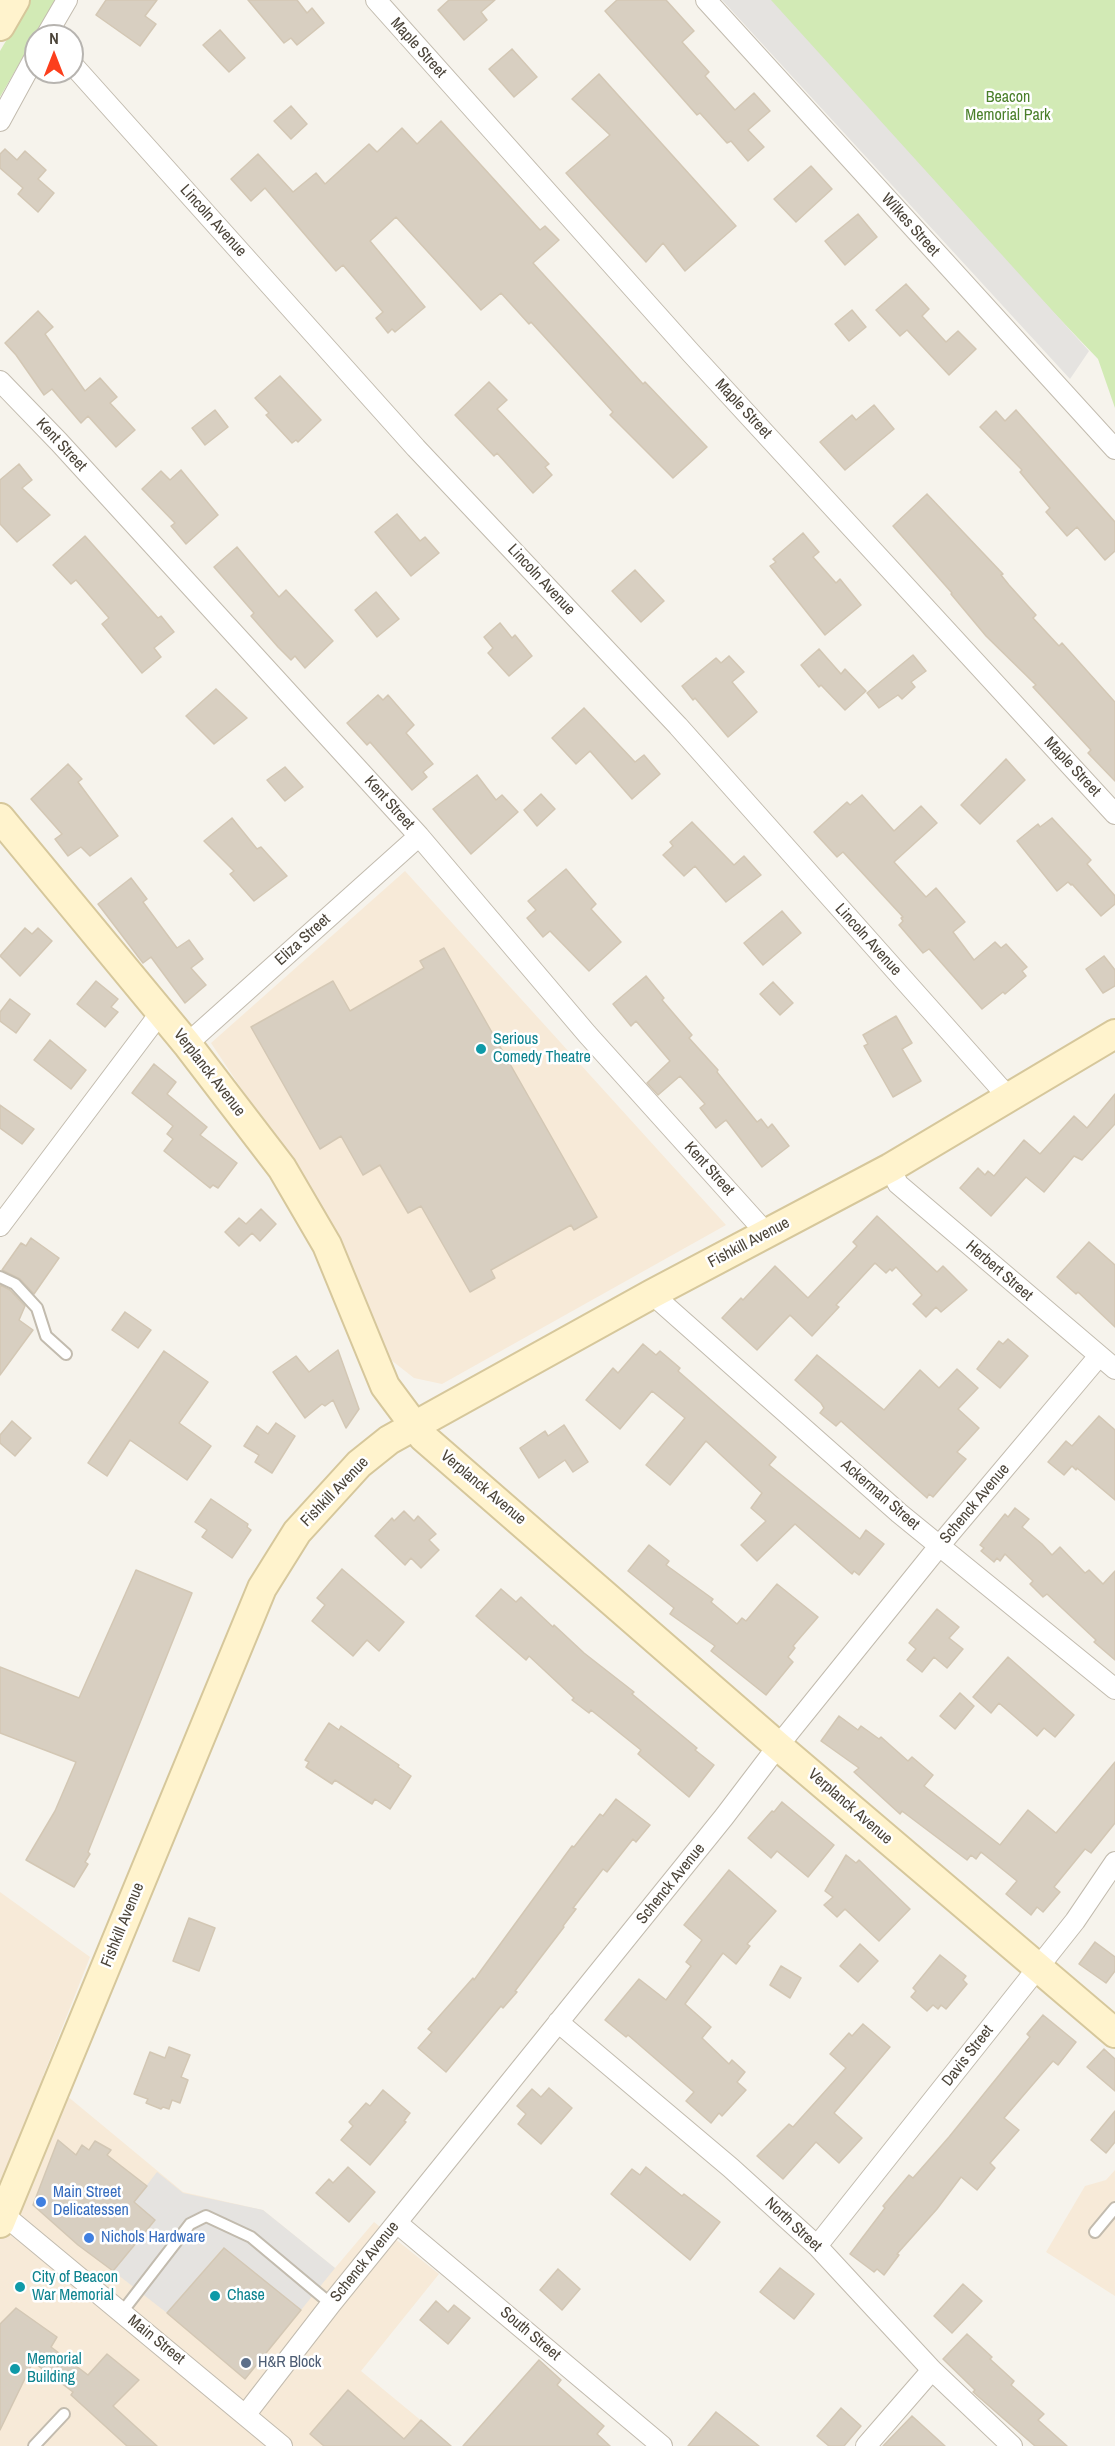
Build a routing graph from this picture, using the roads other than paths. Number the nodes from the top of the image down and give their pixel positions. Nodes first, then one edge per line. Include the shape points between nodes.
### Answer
1 (15, 0) edge
2 (67, 0) edge
3 (376, 0) edge
4 (706, 0) edge
5 (54, 24) edge
6 (0, 26) edge
7 (24, 77) edge
8 (84, 77) edge
9 (0, 121) edge
10 (0, 381) edge
11 (1115, 449) edge
12 (1115, 814) edge
13 (0, 818) edge
14 (419, 836) junction
15 (161, 1012) junction
16 (1115, 1034) edge
17 (187, 1044) junction
18 (1009, 1098) junction
19 (890, 1168) junction
20 (0, 1226) edge
21 (767, 1234) junction
22 (0, 1277) edge
23 (652, 1294) junction
24 (66, 1354) dead end
25 (1099, 1356) junction
26 (1115, 1369) edge
27 (414, 1426) junction
28 (940, 1545) junction
29 (1115, 1689) edge
30 (778, 1746) junction
31 (1115, 1862) edge
32 (1038, 1968) junction
33 (558, 2022) junction
34 (1115, 2033) edge
35 (1115, 2208) edge
36 (1, 2217) edge
37 (397, 2223) junction
38 (1095, 2232) dead end
39 (817, 2246) junction
40 (331, 2304) junction
41 (122, 2312) junction
42 (932, 2370) junction
43 (64, 2414) dead end
44 (246, 2414) junction
45 (34, 2446) edge
46 (282, 2446) edge
47 (662, 2446) edge
48 (866, 2446) edge
49 (1012, 2446) edge

1 - 6 main road
2 - 5 street
3 - 12 street, Maple Street via 683,345
4 - 11 street, Wilkes Street
7 - 9 street
8 - 18 street, Lincoln Avenue via 416,448 678,726
10 - 14 street, Kent Street
13 - 15 main road, Verplanck Avenue
14 - 17 street, Eliza Street
14 - 21 street, Kent Street via 587,1035
15 - 17 main road, Verplanck Avenue
15 - 20 street
16 - 18 main road, Fishkill Avenue
17 - 27 main road, Verplanck Avenue via 282,1168 327,1245 385,1386
18 - 19 main road, Fishkill Avenue
19 - 21 main road, Fishkill Avenue
19 - 25 street, Herbert Street via 898,1184
21 - 23 main road, Fishkill Avenue
22 - 24 lane via 15,1284 37,1308 46,1336
23 - 27 main road, Fishkill Avenue
23 - 28 street, Ackerman Street
25 - 26 street, Herbert Street
25 - 28 street, Schenck Avenue
27 - 30 main road, Verplanck Avenue
27 - 36 main road, Fishkill Avenue via 359,1464 297,1532 262,1588
28 - 29 street, Ackerman Street
28 - 30 street, Schenck Avenue
30 - 32 main road, Verplanck Avenue
30 - 33 street, Schenck Avenue
31 - 32 street, Davis Street
32 - 34 main road, Verplanck Avenue
32 - 39 street, Davis Street
33 - 37 street, Schenck Avenue
33 - 39 street, North Street
35 - 38 lane
36 - 41 street, Main Street
37 - 40 street, Schenck Avenue
37 - 47 street, South Street
39 - 42 street, North Street
40 - 41 lane via 251,2236 206,2216 190,2224
40 - 44 street, Schenck Avenue
41 - 44 street, Main Street
42 - 48 street
42 - 49 street, North Street
43 - 45 lane
44 - 46 street, Main Street

